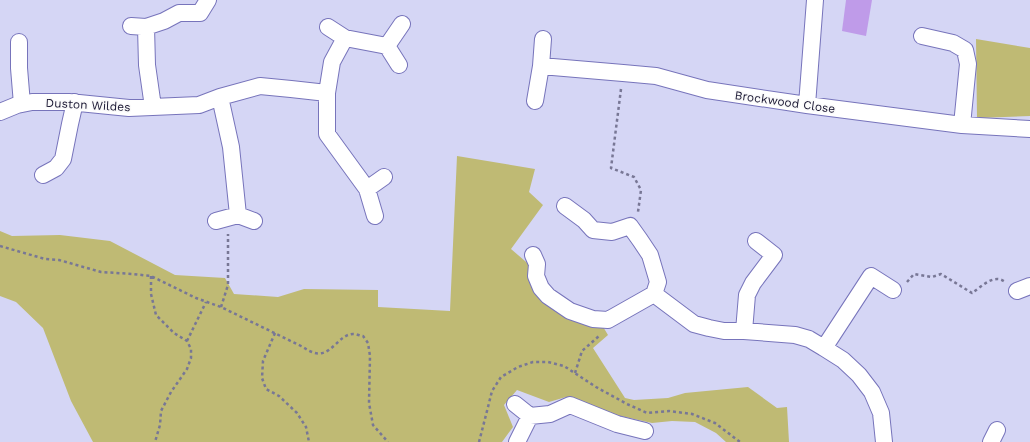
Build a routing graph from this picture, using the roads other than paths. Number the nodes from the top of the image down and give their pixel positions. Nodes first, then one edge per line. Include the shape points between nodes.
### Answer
1 (208, 0) edge
2 (815, 0) edge
3 (402, 24) dead end
4 (328, 27) dead end
5 (922, 36) dead end
6 (345, 38) junction
7 (543, 39) dead end
8 (19, 42) dead end
9 (387, 46) junction
10 (399, 65) dead end
11 (541, 66) junction
12 (327, 93) junction
13 (220, 97) junction
14 (536, 101) dead end
15 (75, 102) junction
16 (22, 104) junction
17 (807, 106) junction
18 (153, 107) junction
19 (0, 112) edge
20 (962, 126) junction
21 (1030, 129) edge
22 (43, 175) dead end
23 (384, 177) dead end
24 (367, 189) junction
25 (565, 206) dead end
26 (376, 216) dead end
27 (254, 221) dead end
28 (756, 241) dead end
29 (533, 254) dead end
30 (893, 290) road end
31 (654, 294) junction
32 (744, 331) junction
33 (824, 348) junction
34 (516, 404) dead end
35 (530, 416) junction
36 (645, 431) dead end
37 (517, 442) edge
38 (884, 442) edge

1 - 18 street via 200,13 179,13 164,21 138,26
2 - 17 street
3 - 9 street
4 - 6 street
5 - 20 street via 953,43 965,50 968,64
6 - 9 street
6 - 12 street via 332,62
7 - 11 street
8 - 16 street
9 - 10 street
11 - 14 street
11 - 17 street, Brockwood Close via 656,76 707,90
12 - 13 street, Duston Wildes via 260,86
12 - 24 street via 327,134
13 - 18 street, Duston Wildes via 199,105
13 - 27 street via 231,147 227,218
15 - 16 street, Duston Wildes
15 - 18 street, Duston Wildes via 129,108
15 - 22 street via 63,159 56,168
16 - 19 street, Duston Wildes
17 - 20 street, Brockwood Close
20 - 21 street, Brockwood Close
23 - 24 street
24 - 26 street
25 - 31 street via 593,230 612,232 630,226 650,255 658,282
28 - 32 street via 774,255 747,295
29 - 31 street via 537,264 536,276 548,296 593,320 608,320
30 - 33 street via 872,276
31 - 32 street via 694,324 724,331
32 - 33 street via 795,335 809,339
33 - 38 street via 843,360 872,392 881,413
34 - 35 street
35 - 36 street via 550,414 570,405 617,424
35 - 37 street

